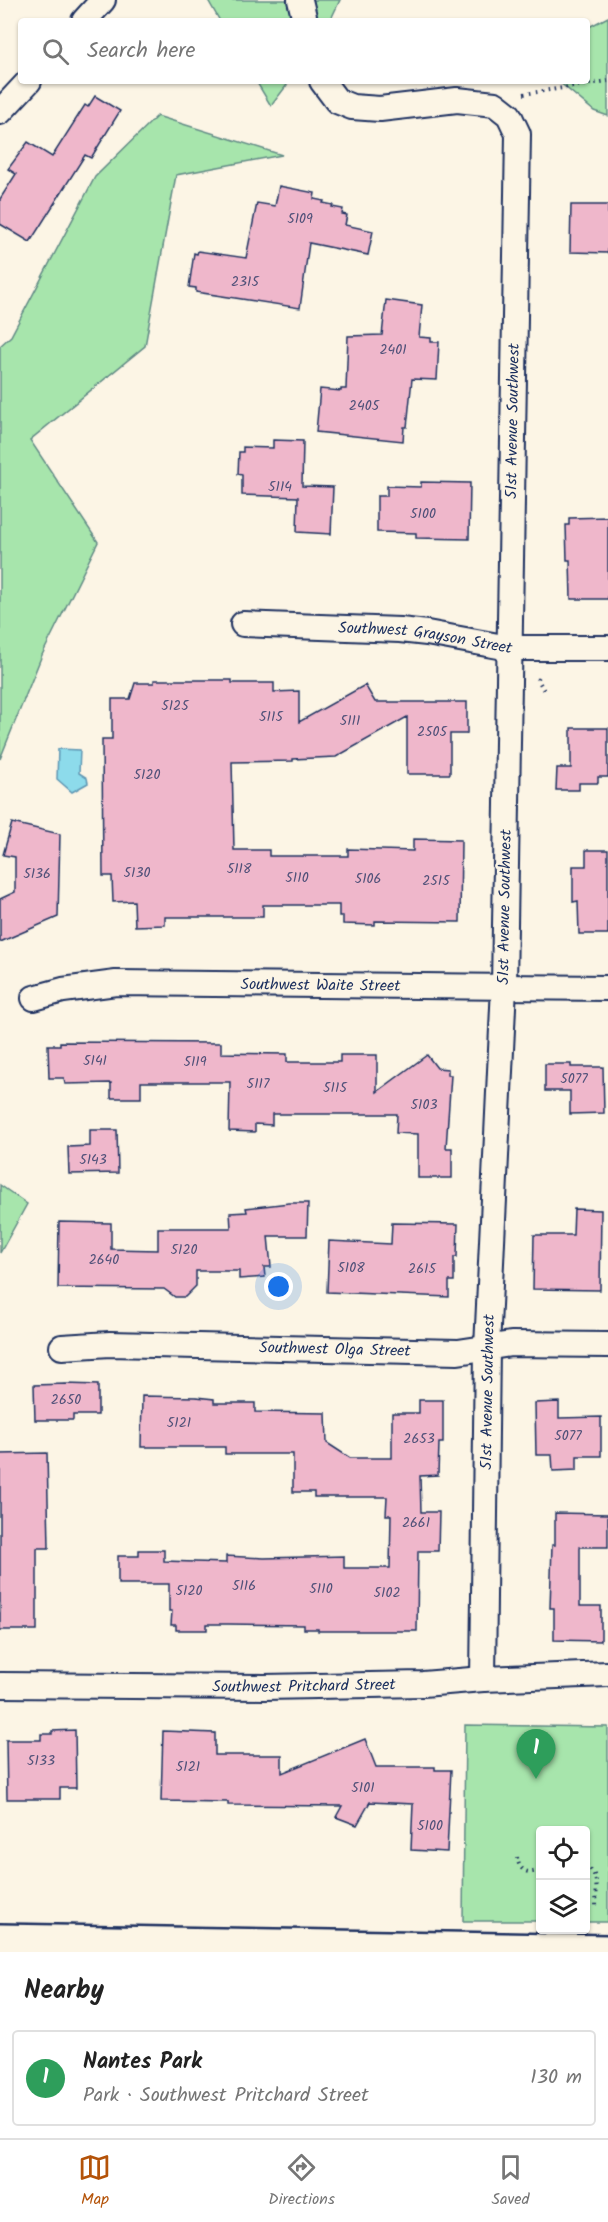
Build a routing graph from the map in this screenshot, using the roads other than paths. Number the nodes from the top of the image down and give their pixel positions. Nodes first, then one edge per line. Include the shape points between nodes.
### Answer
1 (103, 0) edge
2 (300, 0) edge
3 (87, 18) edge
4 (303, 18) edge
5 (26, 84) edge
6 (324, 84) edge
7 (0, 112) edge
8 (243, 624) dead end
9 (509, 648) junction
10 (608, 648) edge
11 (504, 986) junction
12 (608, 988) edge
13 (34, 998) dead end
14 (608, 1345) edge
15 (62, 1347) dead end
16 (487, 1348) junction
17 (608, 1674) edge
18 (483, 1679) junction
19 (0, 1685) edge
20 (0, 1941) edge
21 (490, 1951) edge
22 (608, 1952) edge

1 - 3 street
2 - 4 street
5 - 7 street
6 - 9 street, 51st Avenue Southwest via 337,101 352,107 380,109 457,100 495,104 509,115 518,134
8 - 9 street, Southwest Grayson Street via 400,630
9 - 10 street, Southwest Grayson Street
9 - 11 street, 51st Avenue Southwest
11 - 12 street, Southwest Waite Street
11 - 13 street, Southwest Waite Street via 116,983
11 - 16 street, 51st Avenue Southwest
14 - 16 street, Southwest Olga Street via 511,1344
15 - 16 street, Southwest Olga Street via 110,1344 458,1352
16 - 18 street, 51st Avenue Southwest
17 - 18 street, Southwest Pritchard Street
18 - 19 street, Southwest Pritchard Street via 264,1687
20 - 21 main road
21 - 22 main road

